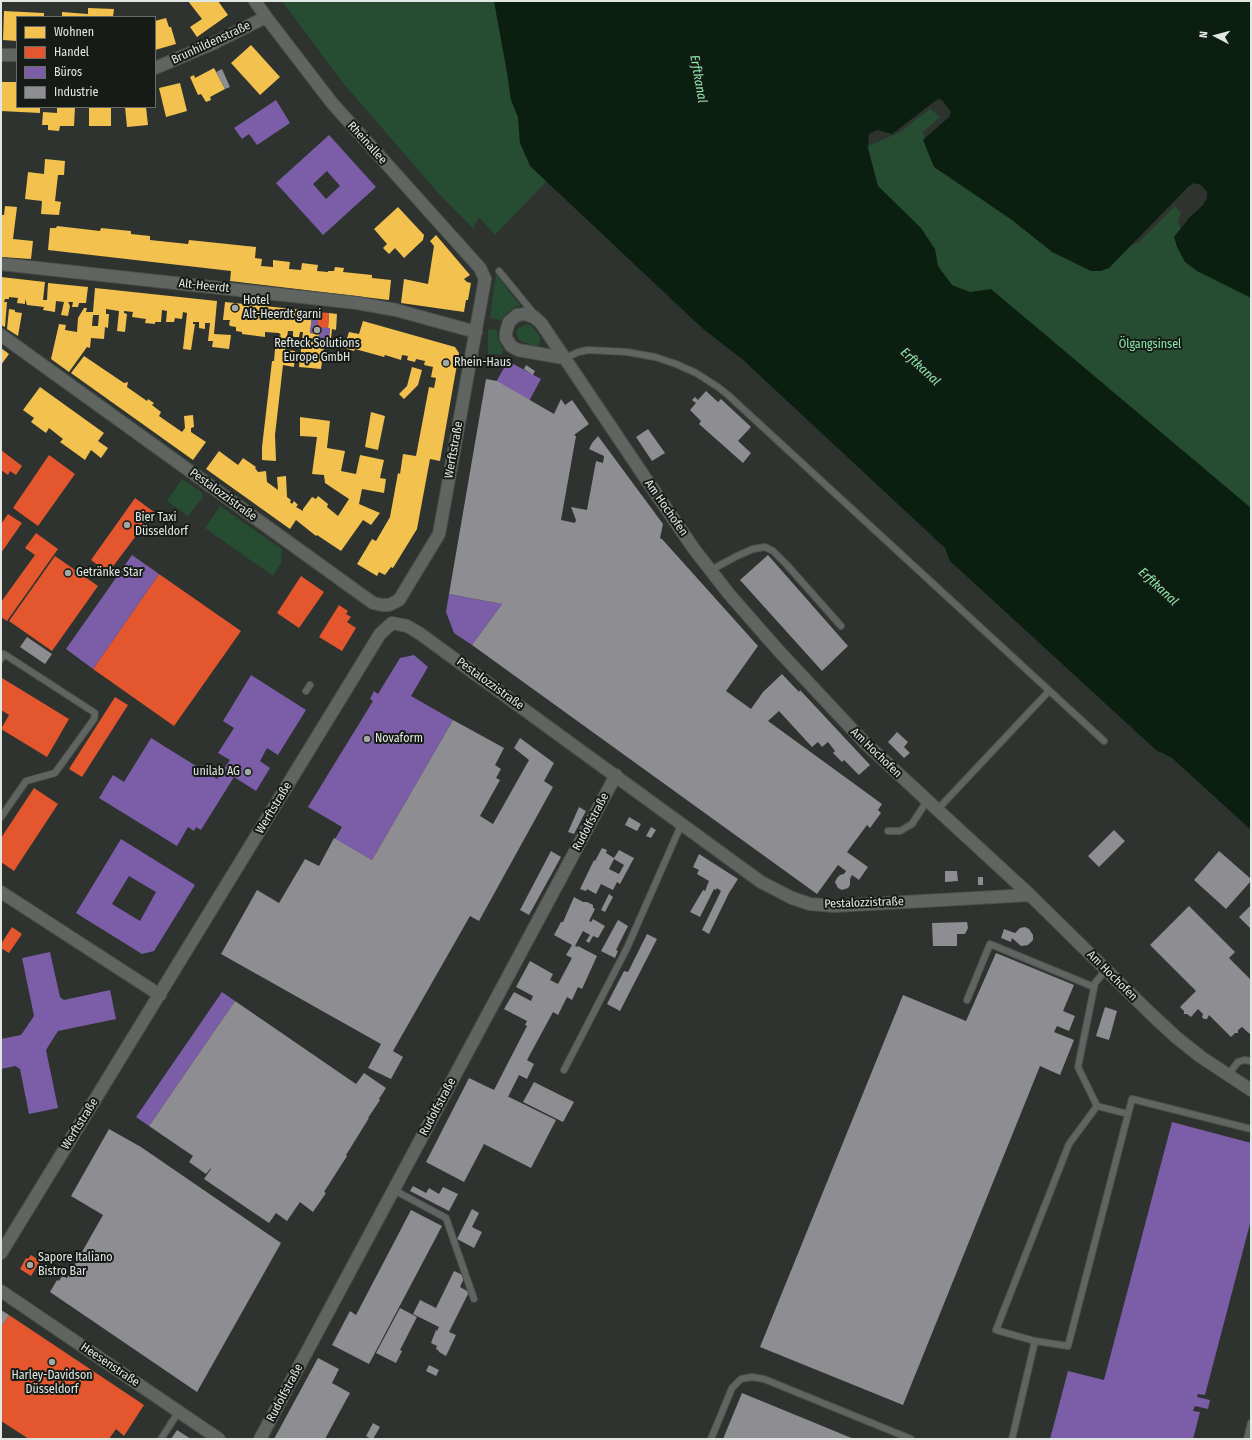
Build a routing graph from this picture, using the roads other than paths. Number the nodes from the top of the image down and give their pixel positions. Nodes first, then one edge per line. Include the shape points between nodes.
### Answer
1 (255, 1) edge
2 (266, 17) junction
3 (1, 55) edge
4 (16, 55) edge
5 (156, 68) edge
6 (1, 264) edge
7 (499, 271) dead end
8 (485, 279) joint
9 (541, 323) junction
10 (476, 332) junction
11 (1, 335) edge
12 (564, 358) junction
13 (711, 570) junction
14 (389, 605) junction
15 (392, 624) junction
16 (841, 626) dead end
17 (1, 659) edge
18 (310, 685) dead end
19 (306, 691) dead end
20 (1048, 691) junction
21 (1104, 741) dead end
22 (616, 775) junction
23 (927, 801) junction
24 (937, 810) junction
25 (1, 817) edge
26 (682, 824) junction
27 (888, 831) dead end
28 (1, 892) edge
29 (1030, 895) junction
30 (1106, 970) junction
31 (1094, 987) junction
32 (160, 995) junction
33 (967, 1000) dead end
34 (1251, 1062) edge
35 (564, 1070) dead end
36 (1228, 1075) junction
37 (1251, 1090) edge
38 (1097, 1106) junction
39 (1128, 1114) junction
40 (1251, 1129) edge
41 (394, 1190) junction
42 (1, 1253) edge
43 (1, 1291) edge
44 (474, 1298) dead end
45 (1035, 1341) junction
46 (179, 1412) junction
47 (1251, 1423) edge
48 (161, 1439) edge
49 (219, 1439) edge
50 (260, 1439) edge
51 (711, 1439) edge
52 (911, 1439) edge
53 (1012, 1439) edge
54 (1247, 1439) edge

1 - 2 street, Rheinallee
2 - 5 street, Brunhildenstraße
2 - 8 street, Rheinallee via 332,103 480,268
3 - 4 street
6 - 10 street, Alt-Heerdt via 357,303 396,310
7 - 9 lane
8 - 10 street, Werftstraße
9 - 12 street, Am Hochofen
9 - 12 street, Am Hochofen via 534,317 517,315 507,326 506,338 511,346 518,350
10 - 14 street, Werftstraße via 439,534 399,600
11 - 14 street, Pestalozzistraße via 373,603
12 - 13 street, Am Hochofen
12 - 20 lane via 588,350 627,352 676,364 712,383
13 - 16 lane via 753,549 765,547 774,551 787,564
13 - 23 street, Am Hochofen via 729,594 828,704
14 - 15 street
15 - 22 street, Pestalozzistraße via 407,626 419,633
15 - 32 street, Werftstraße via 380,634
17 - 25 lane via 4,654 95,713 94,719 55,773 26,781
18 - 19 lane
20 - 21 lane
20 - 24 lane
22 - 26 street, Pestalozzistraße
22 - 41 street, Rudolfstraße
23 - 24 street, Am Hochofen
23 - 27 lane via 912,824 900,831
24 - 29 street, Am Hochofen
26 - 29 street, Pestalozzistraße via 761,882 810,904 834,906
26 - 35 lane via 627,948
28 - 32 street
29 - 30 street, Am Hochofen
30 - 31 lane
30 - 36 street, Am Hochofen via 1177,1038
31 - 33 lane via 990,944
31 - 38 lane via 1078,1067
32 - 42 street, Werftstraße
34 - 36 lane via 1238,1062
36 - 37 street, Am Hochofen
38 - 39 lane
38 - 45 lane via 1068,1144 996,1330
39 - 40 lane via 1132,1099
39 - 45 lane via 1068,1346
41 - 44 lane via 446,1218
41 - 50 street, Rudolfstraße
43 - 46 street, Heesenstraße
45 - 53 lane
46 - 48 lane
46 - 49 street, Heesenstraße
47 - 54 lane
51 - 52 lane via 732,1388 741,1379 752,1377 764,1379

